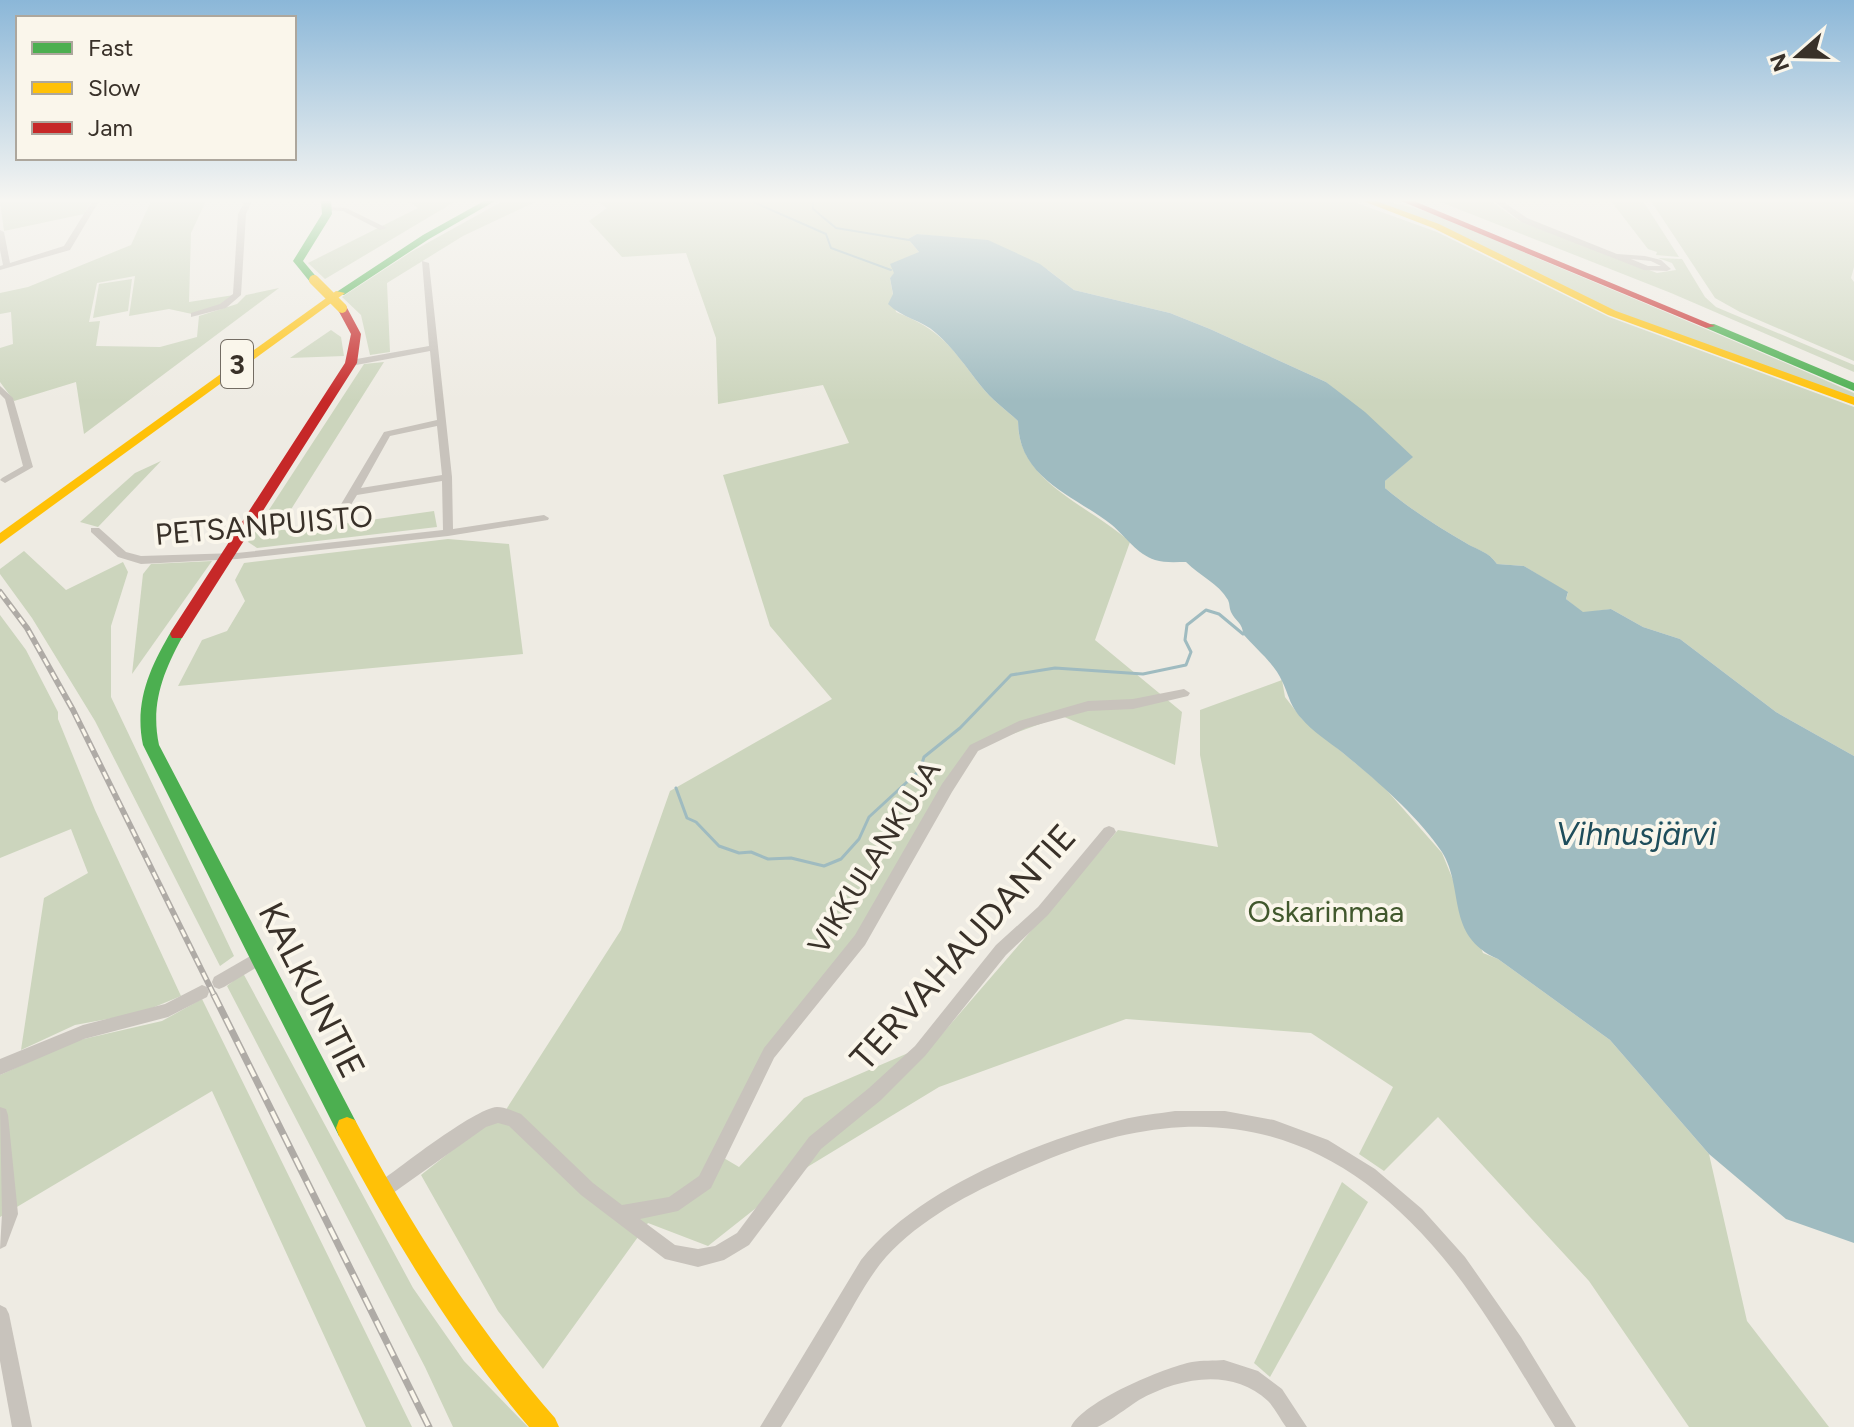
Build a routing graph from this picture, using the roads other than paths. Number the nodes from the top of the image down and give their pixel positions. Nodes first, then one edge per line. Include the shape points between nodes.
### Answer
1 (239, 268) edge
2 (304, 268) edge
3 (359, 268) edge
4 (379, 268) edge
5 (425, 268) edge
6 (1520, 268) edge
7 (1571, 268) edge
8 (1584, 268) edge
9 (1648, 268) edge
10 (1666, 268) edge
11 (194, 315) dead end
12 (434, 348) junction
13 (351, 363) junction
14 (1854, 378) edge
15 (1854, 387) edge
16 (0, 389) edge
17 (1854, 401) edge
18 (441, 422) junction
19 (447, 477) junction
20 (5, 480) dead end
21 (354, 492) junction
22 (345, 506) dead end
23 (544, 518) dead end
24 (0, 524) edge
25 (95, 530) dead end
26 (448, 533) junction
27 (0, 540) edge
28 (226, 557) junction
29 (1184, 693) dead end
30 (1109, 832) dead end
31 (259, 958) junction
32 (219, 982) dead end
33 (202, 992) dead end
34 (0, 1067) edge
35 (0, 1115) edge
36 (380, 1192) junction
37 (619, 1214) junction
38 (0, 1240) edge
39 (0, 1314) edge
40 (22, 1427) edge
41 (546, 1427) edge
42 (770, 1427) edge
43 (1081, 1427) edge
44 (1297, 1427) edge
45 (1566, 1427) edge

1 - 11 street via 237,295 223,306
2 - 13 main road, bridge via 350,316 356,334
3 - 24 main road, 3 via 297,307
4 - 27 main road, 3 via 320,304
5 - 12 street
6 - 17 main road via 1612,313
7 - 15 main road
8 - 14 main road
9 - 10 street
12 - 13 street
12 - 18 street
13 - 28 main road, KALKUNTIE
16 - 20 street via 9,398 28,467
18 - 19 street
18 - 21 street via 387,434
19 - 21 street
19 - 26 street
21 - 22 street
23 - 26 street, PETSANPUISTO
25 - 28 street, PETSANPUISTO via 131,558
26 - 28 street, PETSANPUISTO
28 - 31 main road, KALKUNTIE via 156,672 147,731
29 - 37 street, VIKKULANKUJA via 1075,710 1023,724 974,748 860,940 769,1053 705,1182 672,1205
30 - 37 street, TERVAHAUDANTIE via 1043,911 1001,950 920,1051 815,1143 743,1239 718,1254 698,1258 671,1253
31 - 32 street
31 - 36 main road, KALKUNTIE
33 - 34 street via 160,1013 83,1032
35 - 38 street via 10,1214
36 - 37 street, TERVAHAUDANTIE via 480,1121 501,1114 515,1120
36 - 41 main road, KALKUNTIE via 466,1335
39 - 40 street
42 - 45 street via 856,1285 906,1226 968,1186 1036,1156 1136,1122 1194,1116 1256,1123 1308,1140 1392,1194 1480,1291
43 - 44 street via 1154,1381 1224,1368 1258,1381

